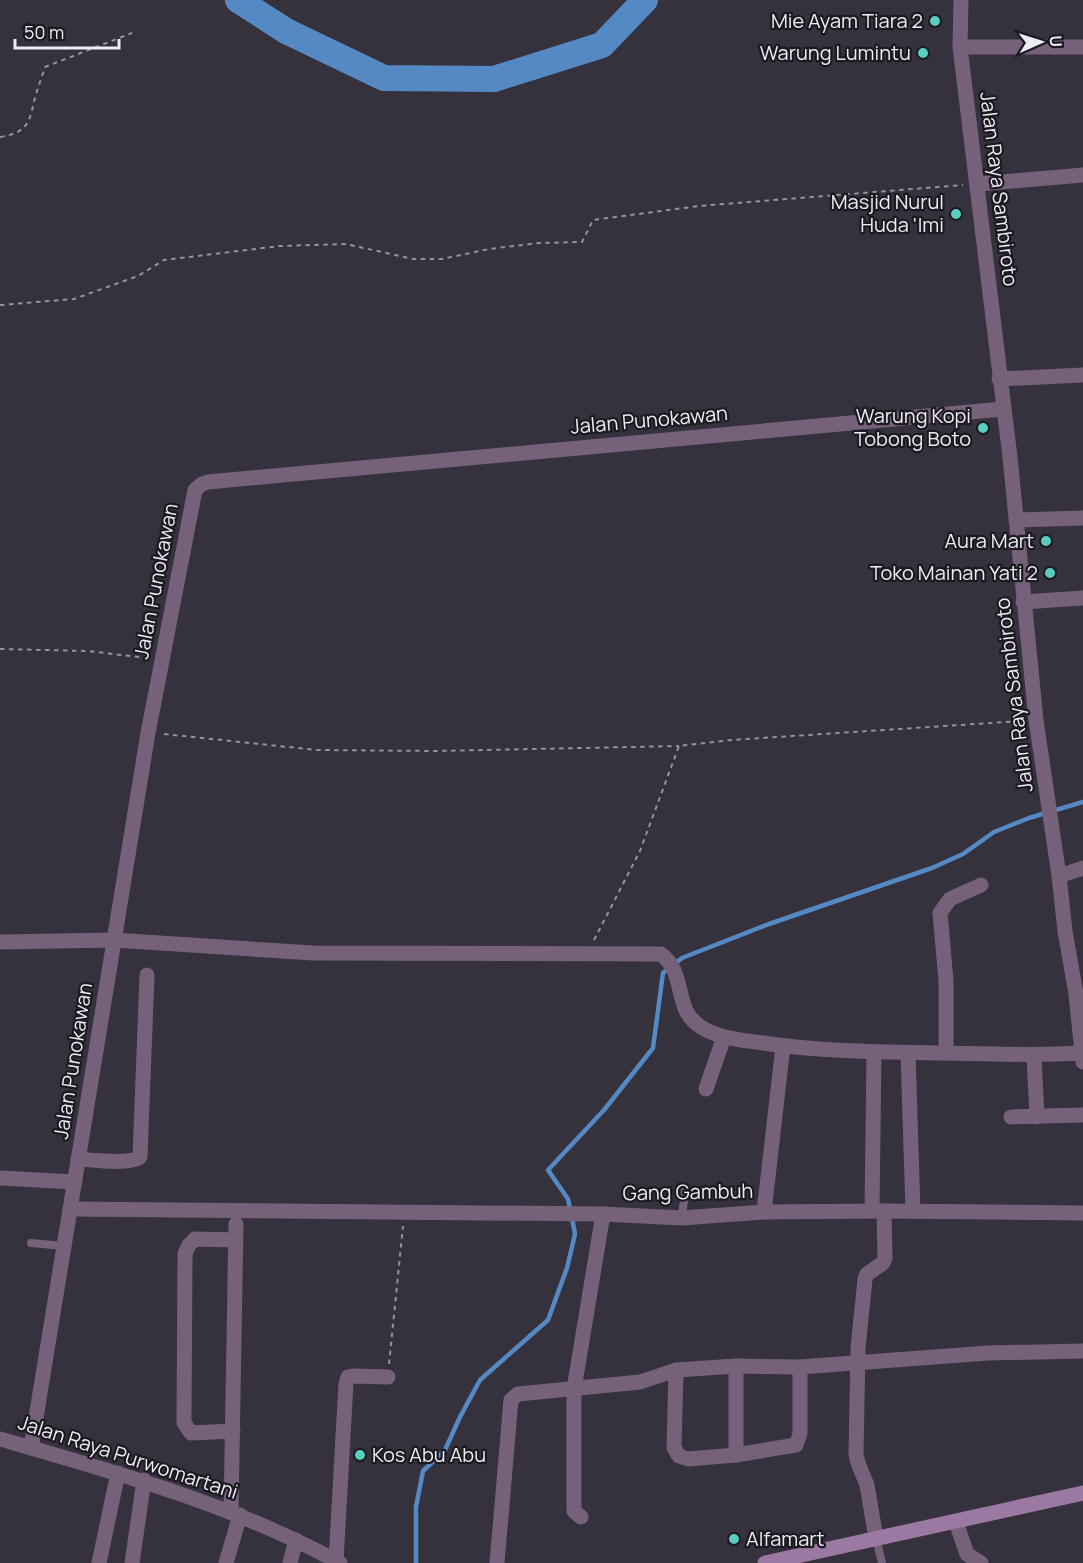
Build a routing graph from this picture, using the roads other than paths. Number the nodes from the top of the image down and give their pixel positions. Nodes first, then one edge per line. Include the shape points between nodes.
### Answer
1 (961, 0) edge
2 (960, 47) junction
3 (1083, 47) edge
4 (1083, 175) edge
5 (978, 184) junction
6 (1083, 375) edge
7 (999, 379) junction
8 (1003, 409) junction
9 (1083, 518) edge
10 (1016, 520) junction
11 (1083, 598) edge
12 (1023, 602) junction
13 (1083, 868) edge
14 (1059, 876) junction
15 (981, 885) dead end
16 (114, 940) junction
17 (0, 942) edge
18 (147, 975) dead end
19 (1079, 994) edge
20 (723, 1037) junction
21 (783, 1046) junction
22 (1082, 1051) edge
23 (874, 1052) junction
24 (908, 1053) junction
25 (946, 1053) junction
26 (1034, 1056) junction
27 (706, 1089) dead end
28 (1083, 1115) edge
29 (1011, 1117) dead end
30 (1037, 1117) junction
31 (78, 1159) junction
32 (0, 1179) edge
33 (75, 1182) junction
34 (685, 1190) dead end
35 (70, 1209) junction
36 (878, 1211) junction
37 (913, 1211) junction
38 (764, 1212) junction
39 (1083, 1213) edge
40 (603, 1214) junction
41 (682, 1218) junction
42 (236, 1224) dead end
43 (236, 1240) junction
44 (31, 1243) dead end
45 (64, 1246) junction
46 (1083, 1351) edge
47 (858, 1362) junction
48 (736, 1366) junction
49 (800, 1367) junction
50 (676, 1370) junction
51 (388, 1377) road end
52 (574, 1389) junction
53 (233, 1431) junction
54 (0, 1439) edge
55 (31, 1448) junction
56 (736, 1455) junction
57 (118, 1473) junction
58 (144, 1480) junction
59 (1083, 1493) edge
60 (236, 1513) junction
61 (581, 1517) dead end
62 (956, 1522) junction
63 (876, 1538) junction
64 (296, 1540) junction
65 (338, 1562) edge
66 (771, 1562) edge
67 (99, 1563) edge
68 (132, 1563) edge
69 (226, 1563) edge
70 (290, 1563) edge
71 (498, 1563) edge
72 (882, 1563) edge
73 (981, 1563) edge

1 - 2 street, Jalan Raya Sambiroto
2 - 3 street
2 - 5 street, Jalan Raya Sambiroto
4 - 5 street
5 - 7 street, Jalan Raya Sambiroto
6 - 7 street
7 - 8 street, Jalan Raya Sambiroto
8 - 10 street, Jalan Raya Sambiroto
8 - 16 street, Jalan Punokawan via 202,483 195,490 162,660
9 - 10 street
10 - 12 street, Jalan Raya Sambiroto
11 - 12 street
12 - 14 street, Jalan Raya Sambiroto
13 - 14 street
14 - 19 street, Jalan Raya Sambiroto via 1065,931
15 - 25 street via 950,899 940,912
16 - 17 street
16 - 20 street via 313,953 661,954 673,965 690,1018
16 - 31 street, Jalan Punokawan
18 - 31 street via 140,1156 124,1161
19 - 22 street, Jalan Raya Sambiroto
20 - 21 street
20 - 27 street
21 - 23 street
21 - 38 street
22 - 26 street
23 - 24 street
23 - 36 street
24 - 25 street
24 - 37 street
25 - 26 street
26 - 30 street
28 - 30 street
29 - 30 street
31 - 33 street, Jalan Punokawan
32 - 33 street
33 - 35 street, Jalan Punokawan
34 - 41 lane
35 - 40 street
35 - 45 street, Jalan Punokawan
36 - 37 street, Gang Gambuh
36 - 38 street, Gang Gambuh
36 - 47 street via 885,1258 865,1279
37 - 39 street, Gang Gambuh
38 - 41 street, Gang Gambuh
40 - 41 street, Gang Gambuh
40 - 52 street, Gang Gambuh
42 - 43 street
43 - 53 street
43 - 53 street via 195,1239 185,1254 184,1423 191,1433
44 - 45 lane
45 - 55 street, Jalan Punokawan
46 - 47 street
47 - 49 street
47 - 63 street via 856,1454 867,1485
48 - 49 street
48 - 50 street
48 - 56 street
49 - 56 street via 800,1434 796,1445
50 - 52 street via 639,1382
50 - 56 street via 674,1448 679,1456 688,1460
51 - 65 street via 353,1376 346,1383
52 - 61 street, Gang Gambuh via 574,1512
52 - 71 street via 519,1394 511,1400
53 - 60 street
54 - 55 street, Jalan Raya Purwomartani
55 - 57 street, Jalan Raya Purwomartani
57 - 58 street, Jalan Raya Purwomartani
57 - 67 street
58 - 60 street, Jalan Raya Purwomartani
58 - 68 street
59 - 62 main road
60 - 64 street, Jalan Raya Purwomartani
60 - 69 street
62 - 63 main road
62 - 73 street via 967,1554
63 - 66 main road
63 - 72 lane
64 - 65 street, Jalan Raya Purwomartani
64 - 70 street

